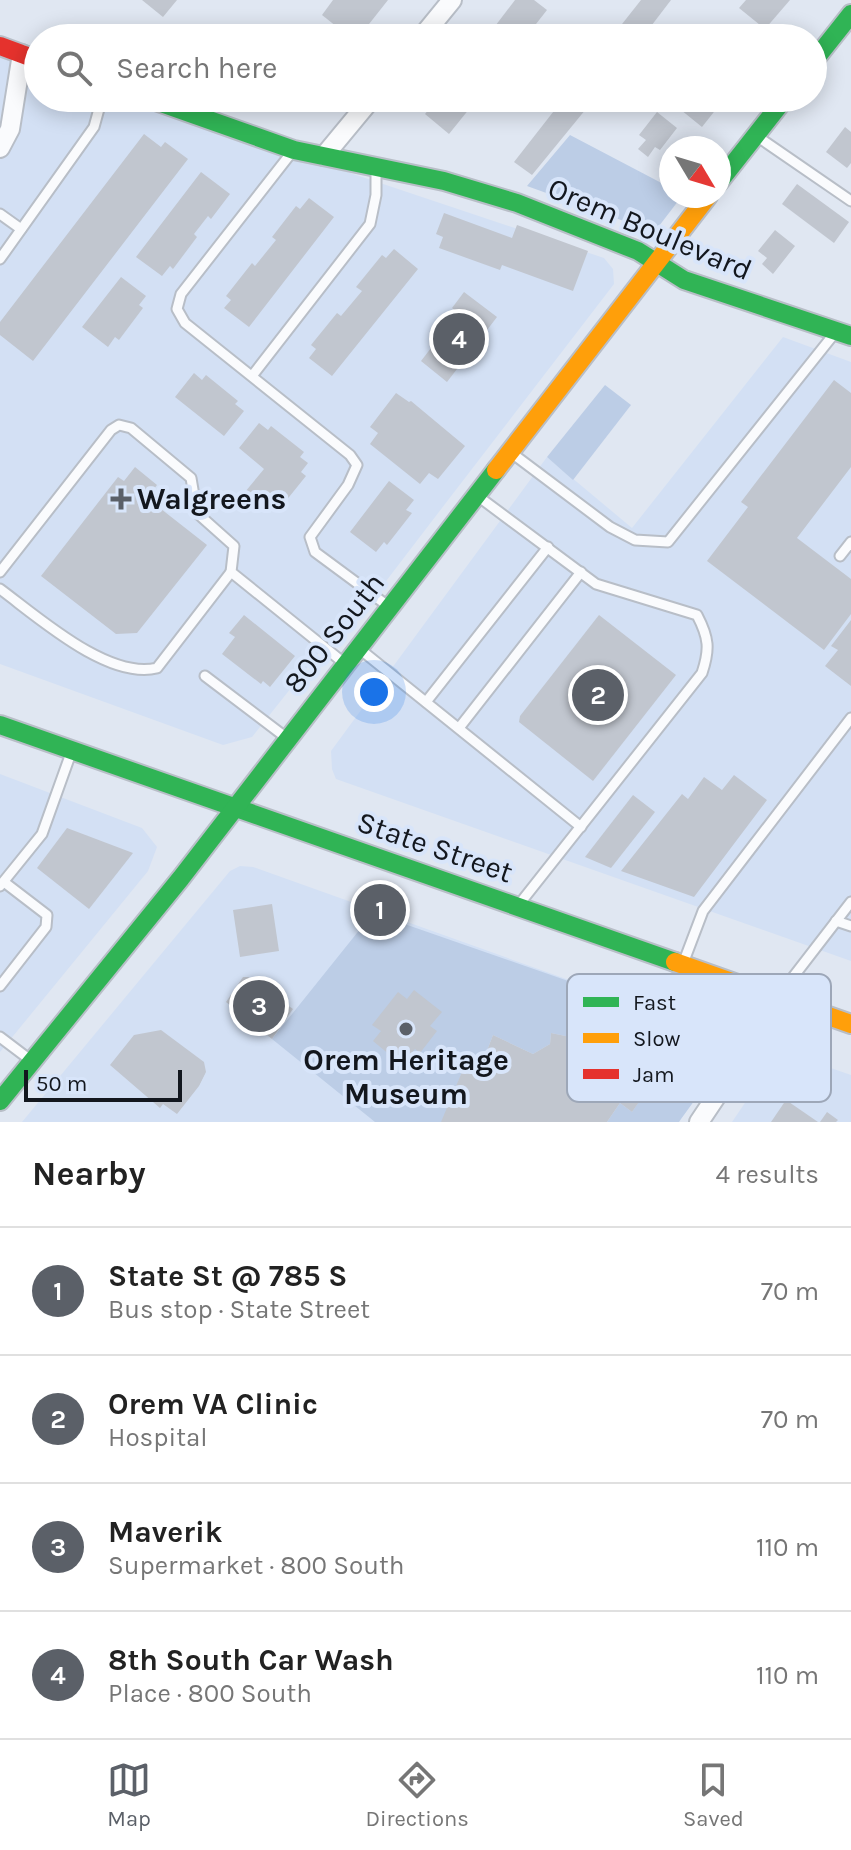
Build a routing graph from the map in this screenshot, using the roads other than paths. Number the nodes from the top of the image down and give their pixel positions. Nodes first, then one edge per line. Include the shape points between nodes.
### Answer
1 (452, 0) edge
2 (851, 14) edge
3 (432, 24) edge
4 (827, 44) edge
5 (0, 46) edge
6 (24, 55) edge
7 (24, 79) edge
8 (98, 112) edge
9 (187, 112) edge
10 (360, 112) edge
11 (774, 112) edge
12 (755, 135) junction
13 (0, 148) edge
14 (294, 150) junction
15 (324, 156) junction
16 (731, 166) edge
17 (376, 168) junction
18 (851, 201) edge
19 (699, 208) edge
20 (0, 214) edge
21 (21, 229) junction
22 (0, 259) edge
23 (656, 264) junction
24 (844, 333) edge
25 (252, 376) junction
26 (510, 452) junction
27 (477, 495) junction
28 (851, 542) edge
29 (548, 547) junction
30 (840, 556) dead end
31 (0, 572) edge
32 (231, 572) junction
33 (581, 572) junction
34 (0, 589) edge
35 (390, 607) junction
36 (358, 648) junction
37 (346, 665) junction
38 (205, 676) dead end
39 (426, 702) junction
40 (851, 718) edge
41 (0, 725) edge
42 (459, 728) junction
43 (288, 739) junction
44 (72, 750) junction
45 (236, 807) junction
46 (581, 827) junction
47 (2, 884) edge
48 (851, 902) edge
49 (518, 906) junction
50 (836, 921) junction
51 (851, 926) edge
52 (682, 965) junction
53 (708, 974) edge
54 (795, 974) edge
55 (0, 986) edge
56 (831, 1017) edge
57 (851, 1024) edge
58 (0, 1037) edge
59 (33, 1062) junction
60 (0, 1101) edge
61 (712, 1102) edge
62 (699, 1122) edge

1 - 3 street
2 - 4 main road
5 - 6 main road
7 - 13 street
8 - 21 lane via 94,127
9 - 14 main road, Orem Boulevard
10 - 15 street
11 - 12 main road
12 - 16 main road
12 - 18 lane
14 - 15 main road, Orem Boulevard
14 - 25 lane via 181,294 177,309 185,323
15 - 17 main road, Orem Boulevard
17 - 23 main road, Orem Boulevard via 517,203 638,251
17 - 25 lane via 370,224
19 - 23 main road, 800 South
20 - 21 lane
21 - 22 lane
23 - 24 main road, Orem Boulevard via 684,280
23 - 26 main road, 800 South
24 - 26 lane via 668,542 635,540 610,527
25 - 35 lane via 357,465 310,537 315,552
26 - 27 main road, 800 South
27 - 29 lane
27 - 35 main road, 800 South
28 - 30 lane
29 - 33 lane
29 - 39 lane
31 - 32 lane via 119,425 131,428 191,478 197,513 234,546
32 - 34 lane via 157,668 141,672 81,649
32 - 37 lane
33 - 42 lane
33 - 46 lane via 596,584 697,615 709,652 702,673
35 - 36 main road, 800 South
36 - 37 main road, 800 South
36 - 39 lane
37 - 43 main road, 800 South
38 - 43 lane
39 - 42 lane
40 - 52 lane via 703,911
41 - 44 main road, State Street
42 - 46 lane
43 - 45 main road, 800 South
44 - 45 main road, State Street
44 - 47 lane via 42,834
45 - 49 main road, State Street
45 - 59 main road, 800 South
46 - 49 lane
47 - 55 lane via 47,915 46,927
48 - 50 lane
49 - 52 main road, State Street
50 - 51 lane
50 - 54 lane
52 - 53 main road, State Street
56 - 57 main road, State Street
58 - 59 lane
59 - 60 main road, 800 South
61 - 62 street

